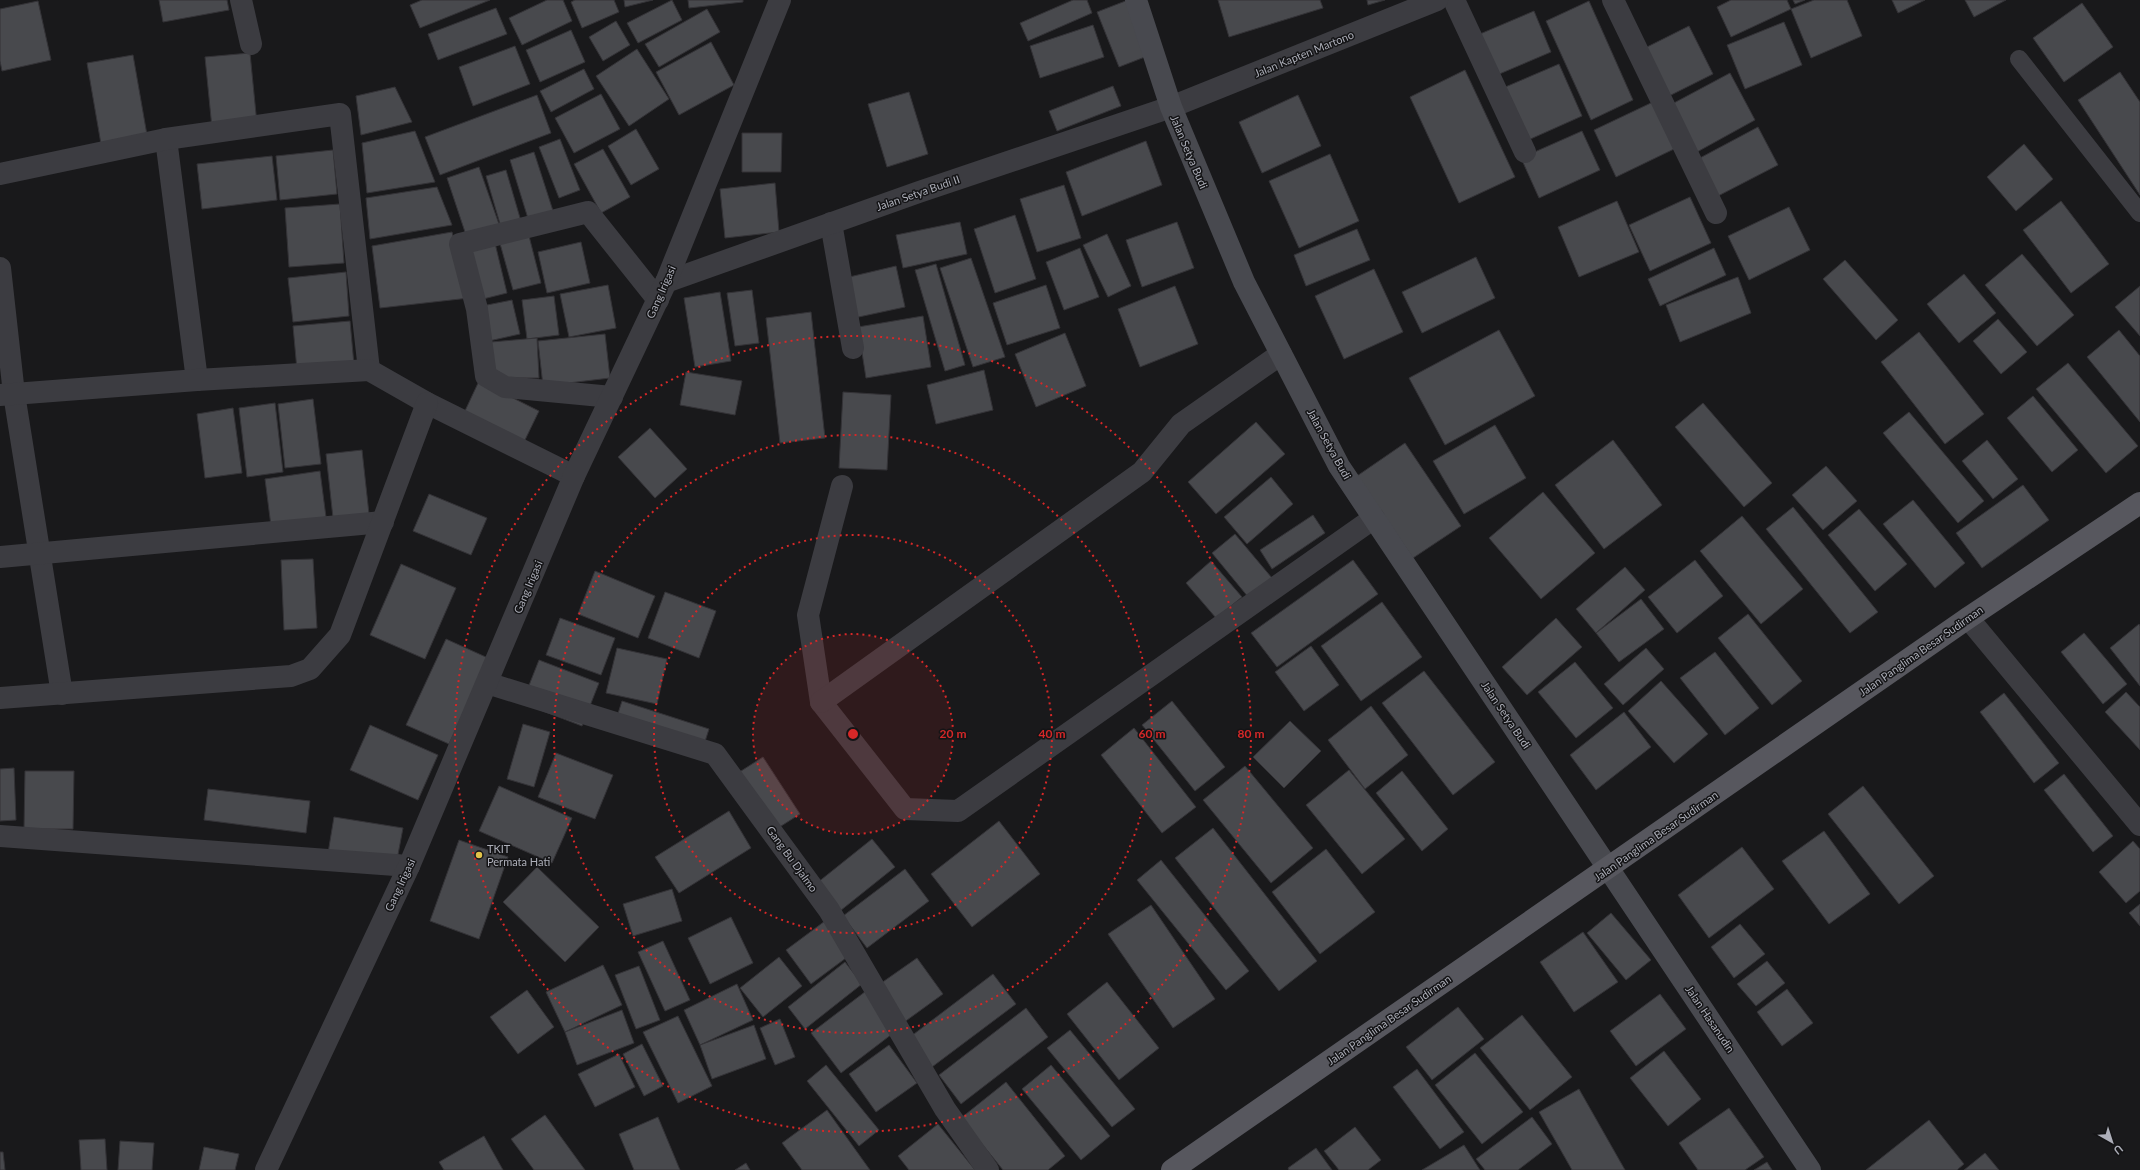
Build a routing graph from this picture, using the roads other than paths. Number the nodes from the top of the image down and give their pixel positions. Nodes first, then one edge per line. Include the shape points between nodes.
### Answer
1 (241, 0) edge
2 (780, 0) edge
3 (1136, 0) edge
4 (1437, 0) edge
5 (1454, 0) edge
6 (1613, 0) edge
7 (251, 44) dead end
8 (2019, 59) dead end
9 (1171, 107) junction
10 (166, 139) junction
11 (1525, 152) dead end
12 (0, 174) edge
13 (1716, 214) dead end
14 (2140, 214) edge
15 (831, 223) junction
16 (0, 268) edge
17 (662, 291) junction
18 (853, 348) dead end
19 (1281, 354) junction
20 (369, 370) junction
21 (197, 380) junction
22 (7, 395) edge
23 (612, 397) junction
24 (427, 403) junction
25 (574, 476) junction
26 (842, 486) dead end
27 (2140, 503) edge
28 (1374, 518) junction
29 (383, 522) junction
30 (40, 553) junction
31 (0, 557) edge
32 (1968, 618) junction
33 (488, 682) junction
34 (62, 694) junction
35 (0, 698) edge
36 (821, 702) junction
37 (2140, 825) edge
38 (0, 836) edge
39 (409, 866) junction
40 (1609, 868) junction
41 (1175, 1169) edge
42 (266, 1170) edge
43 (988, 1170) edge
44 (1810, 1170) edge

1 - 7 street
2 - 17 street, Gang Irigasi
3 - 9 street, Jalan Setya Budi
4 - 9 street, Jalan Kapten Martono
5 - 11 street
6 - 13 street
8 - 14 lane
9 - 15 street, Jalan Setya Budi II
9 - 19 street, Jalan Setya Budi via 1244,282
10 - 12 street
10 - 20 street via 340,114
10 - 21 street
15 - 17 street, Jalan Setya Budi II
15 - 18 street
16 - 22 street
17 - 23 street, Gang Irigasi
17 - 23 street via 588,212 460,244 477,309 486,376 505,387
19 - 28 street, Jalan Setya Budi via 1338,466
19 - 36 street via 1180,424 1142,472
20 - 21 street
20 - 24 street
21 - 22 street
22 - 30 street
23 - 25 street, Gang Irigasi
24 - 25 street
24 - 29 street
25 - 33 street, Gang Irigasi
26 - 36 street via 808,615
27 - 32 main road, Jalan Panglima Besar Sudirman
28 - 36 street via 958,811 904,809
28 - 40 street, Jalan Setya Budi
29 - 30 street
29 - 34 street via 340,635 310,669 291,676
30 - 31 street
30 - 34 street
32 - 37 street
32 - 40 main road, Jalan Panglima Besar Sudirman
33 - 39 street, Gang Irigasi
33 - 43 street, Gang Bu Djalmo via 715,754 829,910 946,1109
34 - 35 street
38 - 39 street
39 - 42 street, Gang Irigasi
40 - 41 main road, Jalan Panglima Besar Sudirman
40 - 44 street, Jalan Hasanudin

